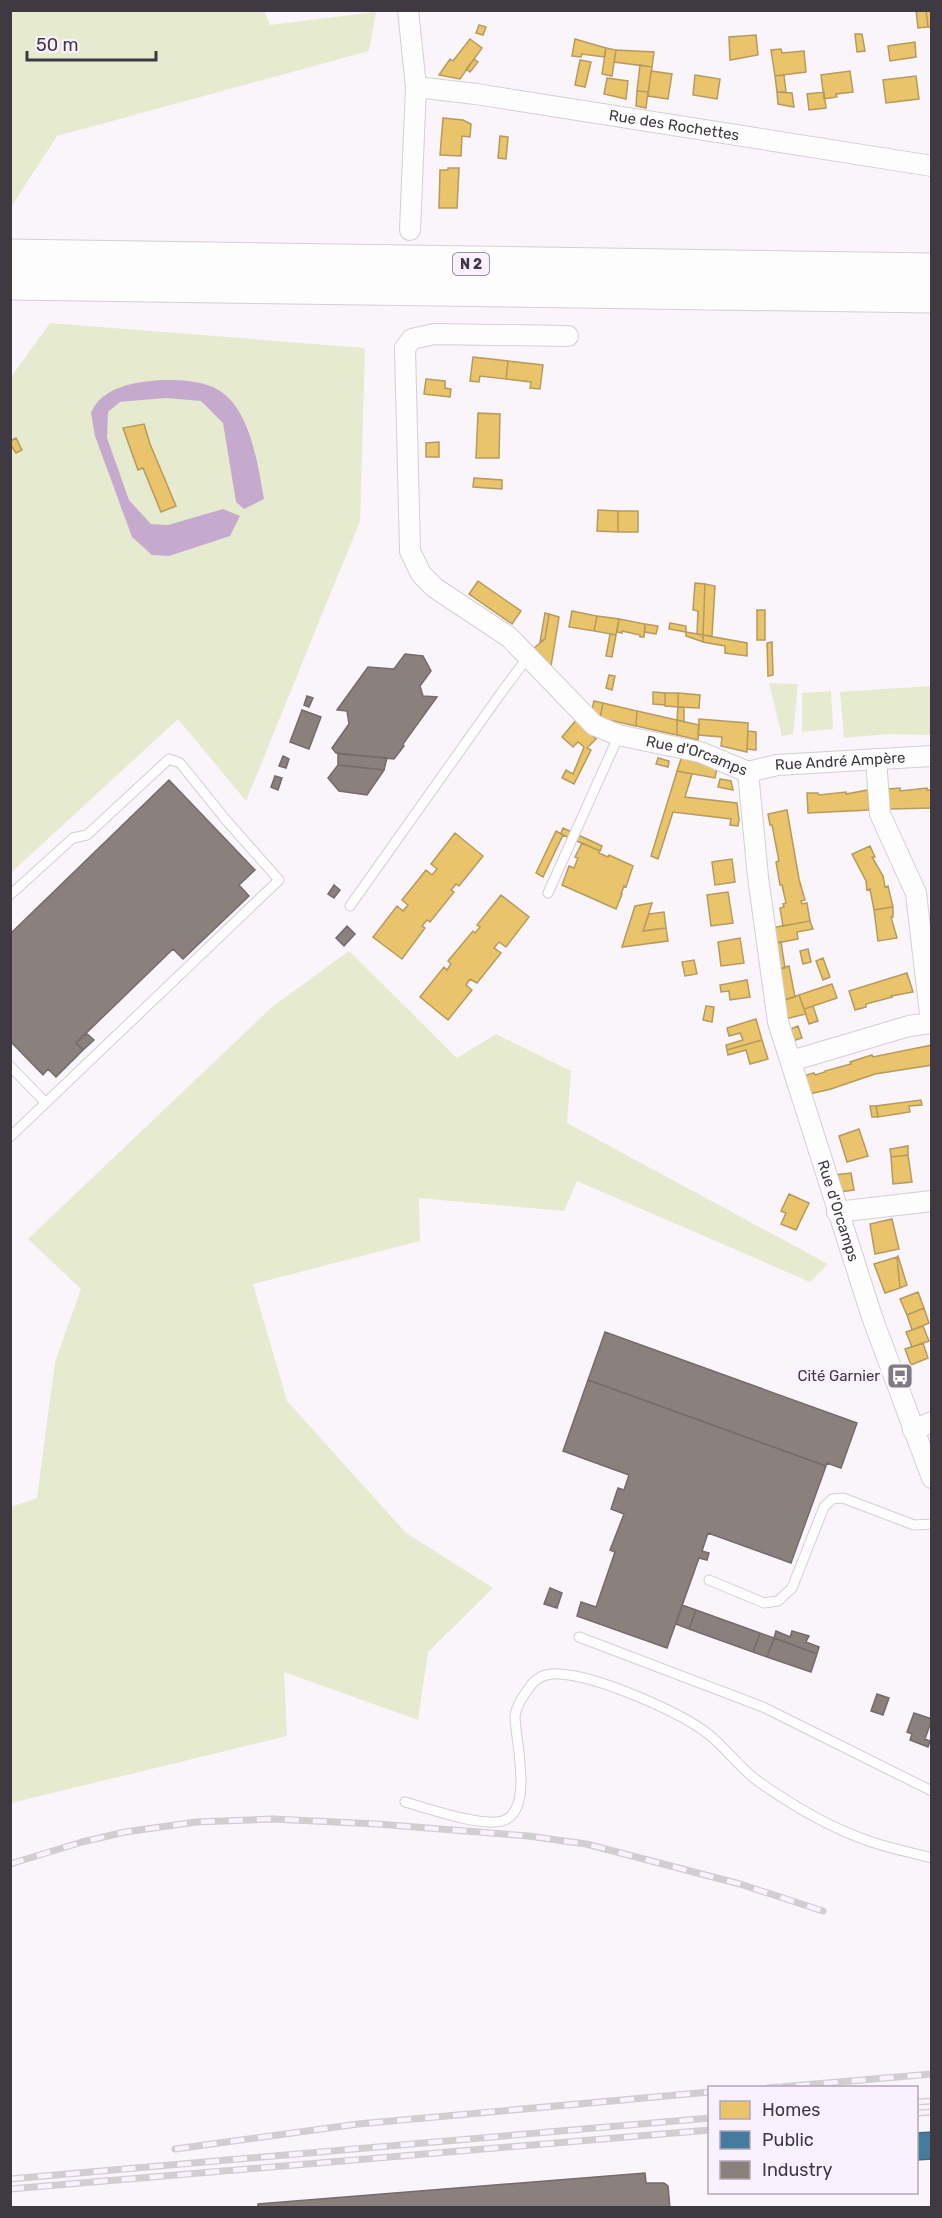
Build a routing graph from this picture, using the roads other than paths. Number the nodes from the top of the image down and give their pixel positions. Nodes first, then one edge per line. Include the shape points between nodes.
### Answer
1 (408, 10) edge
2 (416, 87) junction
3 (932, 166) edge
4 (410, 230) dead end
5 (10, 256) edge
6 (932, 270) edge
7 (10, 283) edge
8 (932, 296) edge
9 (568, 336) dead end
10 (528, 657) junction
11 (619, 735) junction
12 (932, 756) edge
13 (876, 759) junction
14 (748, 772) junction
15 (548, 893) dead end
16 (10, 895) edge
17 (350, 906) dead end
18 (931, 1023) edge
19 (791, 1061) junction
20 (10, 1066) edge
21 (46, 1103) junction
22 (10, 1137) edge
23 (932, 1201) edge
24 (837, 1212) junction
25 (932, 1422) edge
26 (913, 1430) junction
27 (932, 1478) edge
28 (932, 1524) edge
29 (709, 1580) dead end
30 (579, 1637) dead end
31 (932, 1791) edge
32 (405, 1802) dead end
33 (932, 1858) edge

1 - 2 street
2 - 3 street, Rue des Rochettes
2 - 4 street
5 - 6 highway, N 2
7 - 8 highway, N 2
9 - 10 street, Rue d'Orcamps via 434,334 411,339 405,348 413,561 435,588 509,637
10 - 11 street, Rue d'Orcamps via 594,725
10 - 17 lane
11 - 14 street, Rue d'Orcamps via 700,752
11 - 15 lane
12 - 13 street, Rue André Ampère
13 - 14 street, Rue André Ampère via 777,765
13 - 18 street via 880,814 916,893
14 - 19 street, Rue d'Orcamps via 768,956 778,1022
16 - 21 lane via 73,838 87,835 169,759 180,763 279,880
18 - 19 street
19 - 24 street, Rue d'Orcamps
20 - 21 lane
21 - 22 lane
23 - 24 street
24 - 26 street, Rue d'Orcamps
25 - 26 street
26 - 27 street, Rue d'Orcamps
28 - 29 lane via 914,1525 843,1498 832,1499 824,1507 792,1588 778,1602 764,1603
30 - 31 lane via 763,1707
32 - 33 lane via 461,1817 505,1821 519,1801 521,1787 515,1713 531,1684 541,1675 558,1673 616,1688 696,1725 756,1780 826,1823 866,1840

